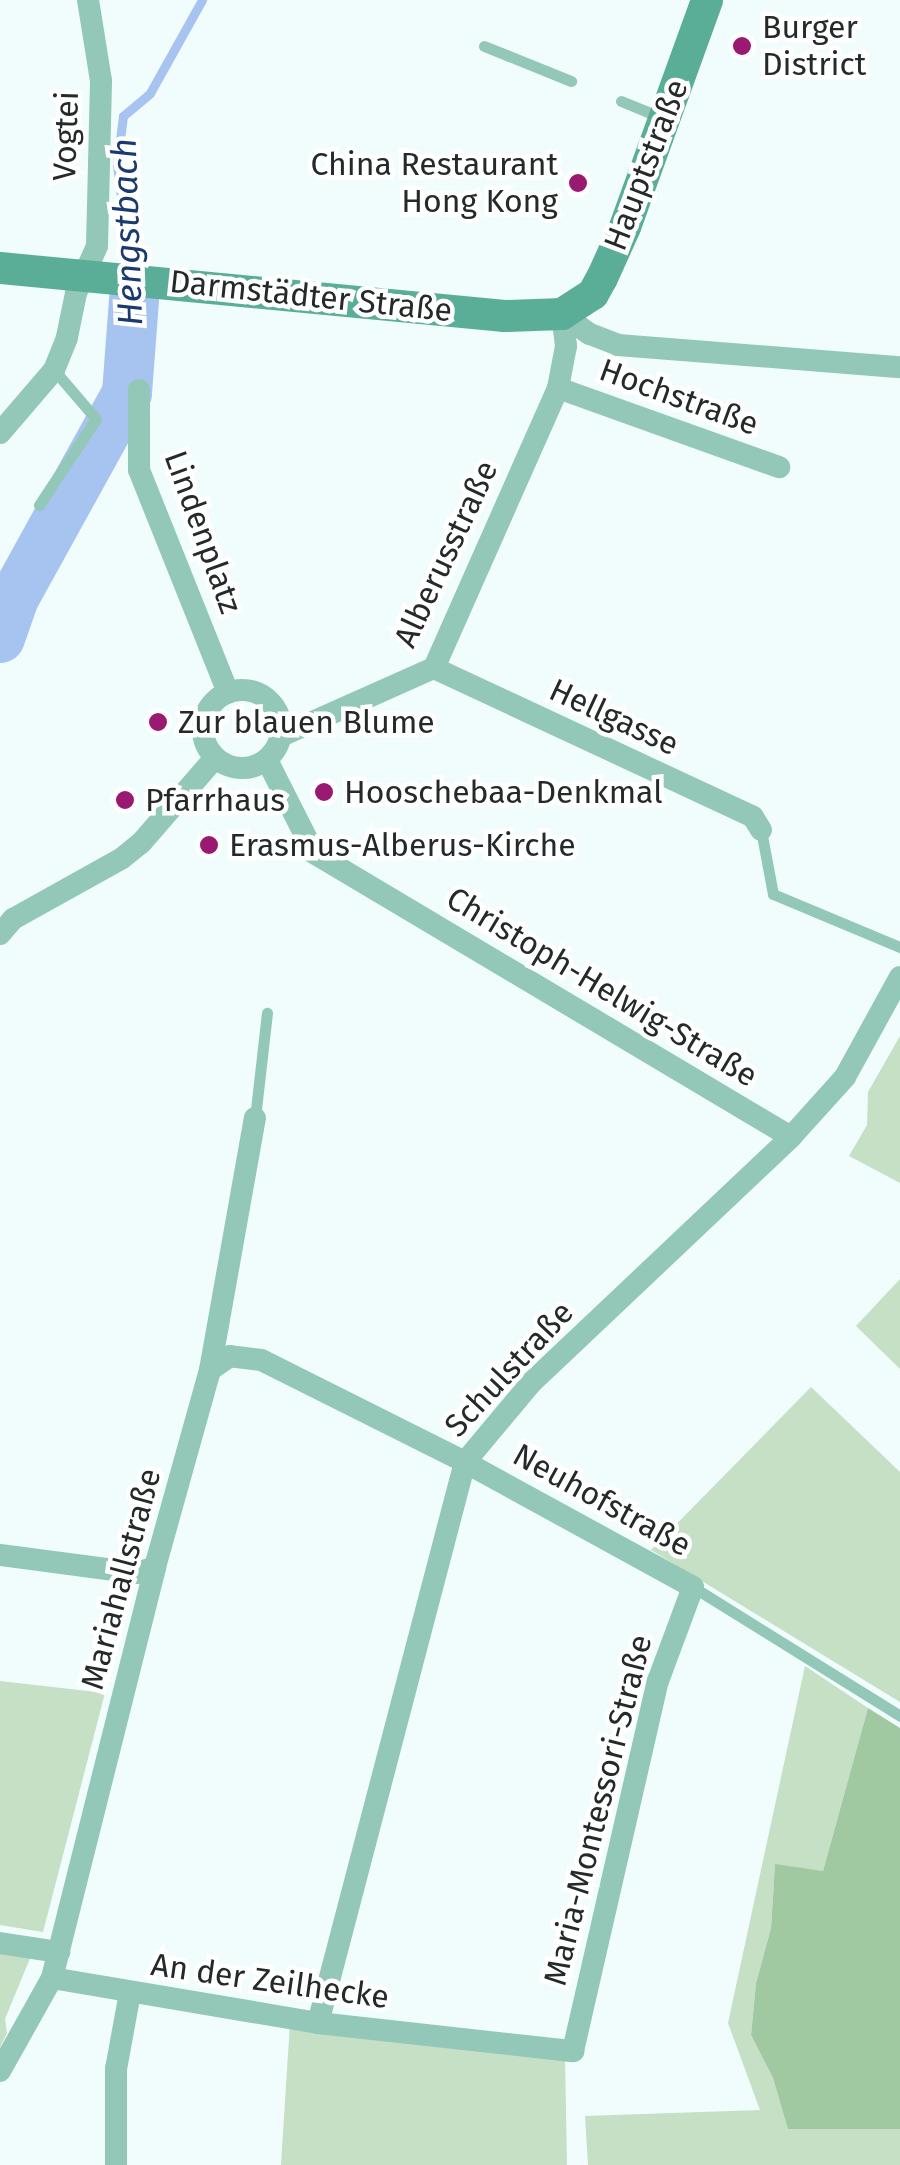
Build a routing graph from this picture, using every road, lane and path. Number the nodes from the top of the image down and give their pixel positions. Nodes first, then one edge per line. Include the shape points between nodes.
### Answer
1 (88, 0) edge
2 (707, 0) edge
3 (484, 46) dead end
4 (571, 81) dead end
5 (621, 101) dead end
6 (664, 118) junction
7 (0, 268) edge
8 (86, 274) junction
9 (562, 314) junction
10 (900, 366) edge
11 (54, 370) junction
12 (558, 388) junction
13 (139, 390) dead end
14 (0, 433) edge
15 (779, 467) dead end
16 (39, 505) dead end
17 (434, 668) junction
18 (228, 693) junction
19 (281, 736) junction
20 (215, 758) junction
21 (267, 760) junction
22 (760, 830) joint
23 (4, 924) edge
24 (900, 947) edge
25 (900, 977) edge
26 (267, 1013) dead end
27 (255, 1118) joint
28 (791, 1137) junction
29 (210, 1370) junction
30 (465, 1462) junction
31 (0, 1556) edge
32 (155, 1567) junction
33 (693, 1587) junction
34 (900, 1716) edge
35 (0, 1943) edge
36 (59, 1952) junction
37 (52, 1978) junction
38 (130, 1993) junction
39 (318, 2023) junction
40 (572, 2051) joint
41 (0, 2072) edge
42 (116, 2165) edge

1 - 8 street, Vogtei via 101,81 97,246
2 - 6 street, Hauptstraße
3 - 4 lane
5 - 6 lane
6 - 9 street, Hauptstraße via 602,278 593,294
7 - 8 street, Darmstädter Straße
8 - 9 street, Darmstädter Straße via 504,316
8 - 11 street, Vogtei
9 - 10 street via 618,344
9 - 12 street, Alberusstraße via 566,346
11 - 14 street
11 - 16 lane via 96,419
12 - 15 street, Hochstraße
12 - 17 street, Alberusstraße
13 - 18 street, Lindenplatz via 140,470
17 - 19 street, Alberusstraße
17 - 22 street, Hellgasse via 753,817
18 - 19 street via 244,690 269,700
18 - 20 street via 204,719
19 - 21 street
20 - 21 street via 235,768
20 - 23 street via 121,859
21 - 28 street, Christoph-Helwig-Straße via 314,853
22 - 24 lane via 773,894
25 - 28 street, Schulstraße via 845,1077
26 - 27 lane
27 - 29 street, Mariahallstraße
28 - 30 street, Schulstraße via 531,1383
29 - 30 street, Neuhofstraße via 230,1356 261,1360
29 - 32 street, Mariahallstraße
30 - 33 street, Neuhofstraße
30 - 39 street, Schulstraße
31 - 32 street via 137,1573
32 - 36 street, Mariahallstraße
33 - 34 lane
33 - 40 street, Maria-Montessori-Straße via 658,1680
35 - 36 street
36 - 37 street, Mariahallstraße
37 - 38 street
37 - 41 street, Mariahallstraße
38 - 39 street, An der Zeilhecke
38 - 42 street, An der Zeilhecke via 116,2070
39 - 40 street, An der Zeilhecke

